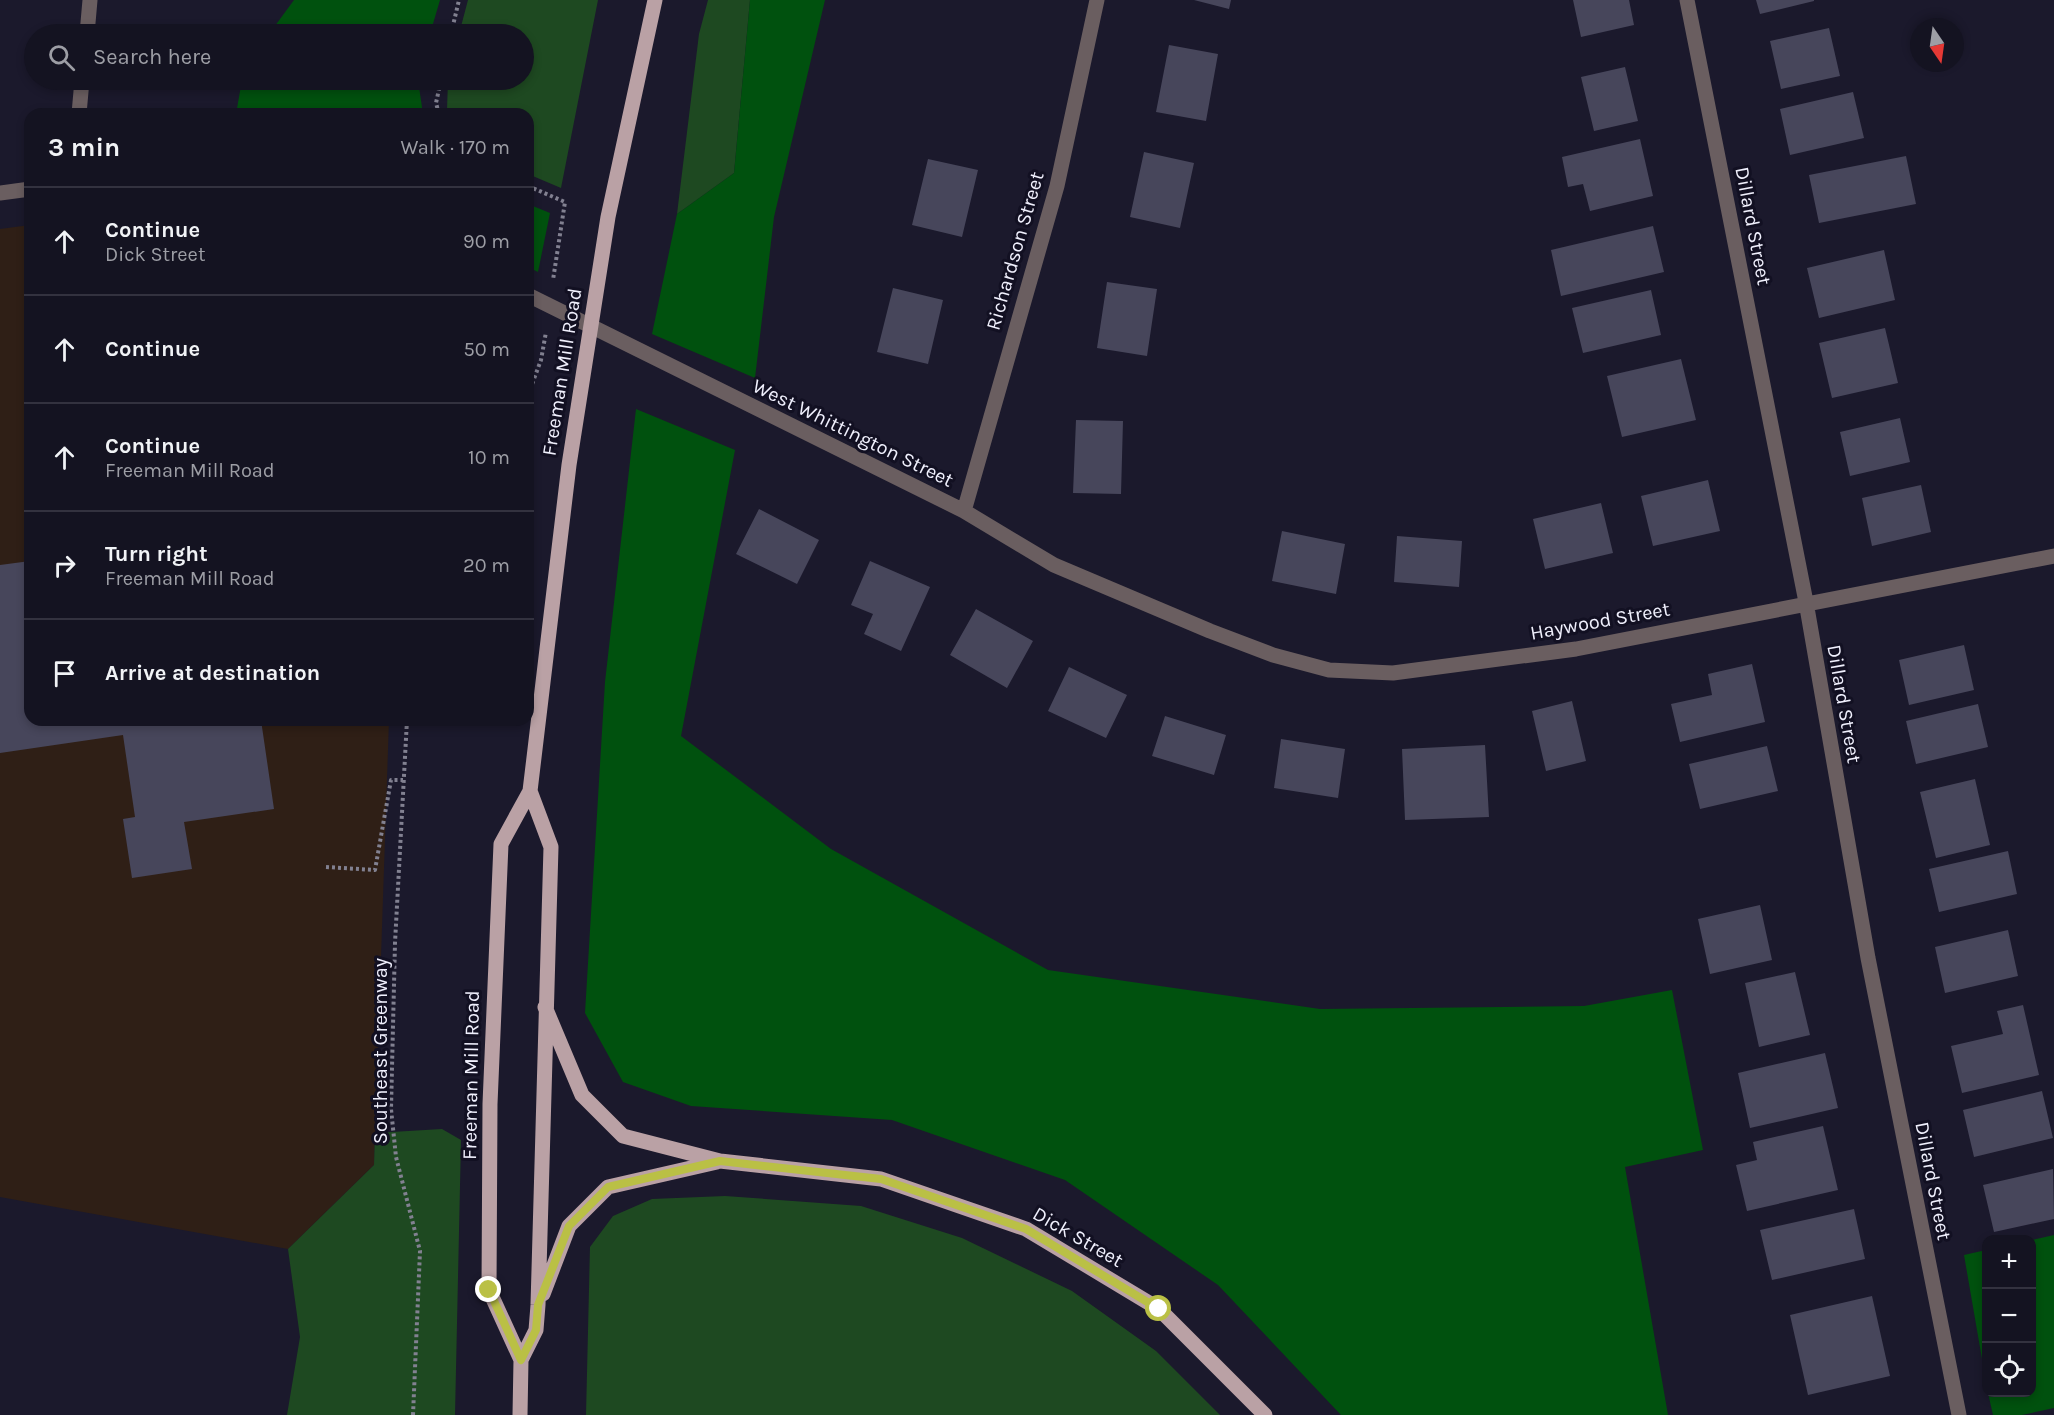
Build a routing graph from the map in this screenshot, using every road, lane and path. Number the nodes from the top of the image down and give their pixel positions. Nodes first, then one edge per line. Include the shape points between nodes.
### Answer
1 (90, 0) edge
2 (459, 0) edge
3 (655, 0) edge
4 (1097, 0) edge
5 (1687, 0) edge
6 (88, 24) edge
7 (453, 24) edge
8 (81, 90) edge
9 (439, 90) edge
10 (80, 108) edge
11 (437, 108) edge
12 (534, 189) edge
13 (24, 190) edge
14 (0, 193) edge
15 (565, 202) dead end
16 (534, 298) edge
17 (964, 512) junction
18 (2054, 556) edge
19 (1806, 602) junction
20 (1159, 610) joint
21 (408, 726) edge
22 (403, 780) junction
23 (530, 791) junction
24 (326, 867) dead end
25 (545, 1007) junction
26 (720, 1161) junction
27 (538, 1305) junction
28 (521, 1360) junction
29 (413, 1415) edge
30 (520, 1415) edge
31 (1265, 1415) edge
32 (1959, 1415) edge

1 - 6 street
2 - 7 path
3 - 23 main road, Freeman Mill Road via 608,217 569,465
4 - 17 street, Richardson Street via 1057,186
5 - 19 street, Dillard Street
8 - 10 street
9 - 11 path
12 - 15 path
13 - 14 street
16 - 17 street, West Whittington Street
17 - 20 street, West Whittington Street via 1054,565
18 - 19 street, Haywood Street
19 - 20 street, Haywood Street via 1576,649 1393,673 1329,669 1273,655
19 - 32 street, Dillard Street via 1868,958
21 - 22 path, Southeast Greenway
22 - 24 path via 391,780 375,870
22 - 29 path, Southeast Greenway via 392,1109 396,1157 420,1251
23 - 25 main road, Freeman Mill Road via 551,847
23 - 28 main road, Freeman Mill Road via 501,844 490,1104 489,1290
25 - 26 main road via 582,1095 623,1136
25 - 27 main road, Freeman Mill Road
26 - 27 main road via 608,1187 569,1226
26 - 31 main road, Dick Street via 881,1179 1026,1229 1159,1309
27 - 28 main road, Freeman Mill Road via 536,1330
28 - 30 main road, Freeman Mill Road

